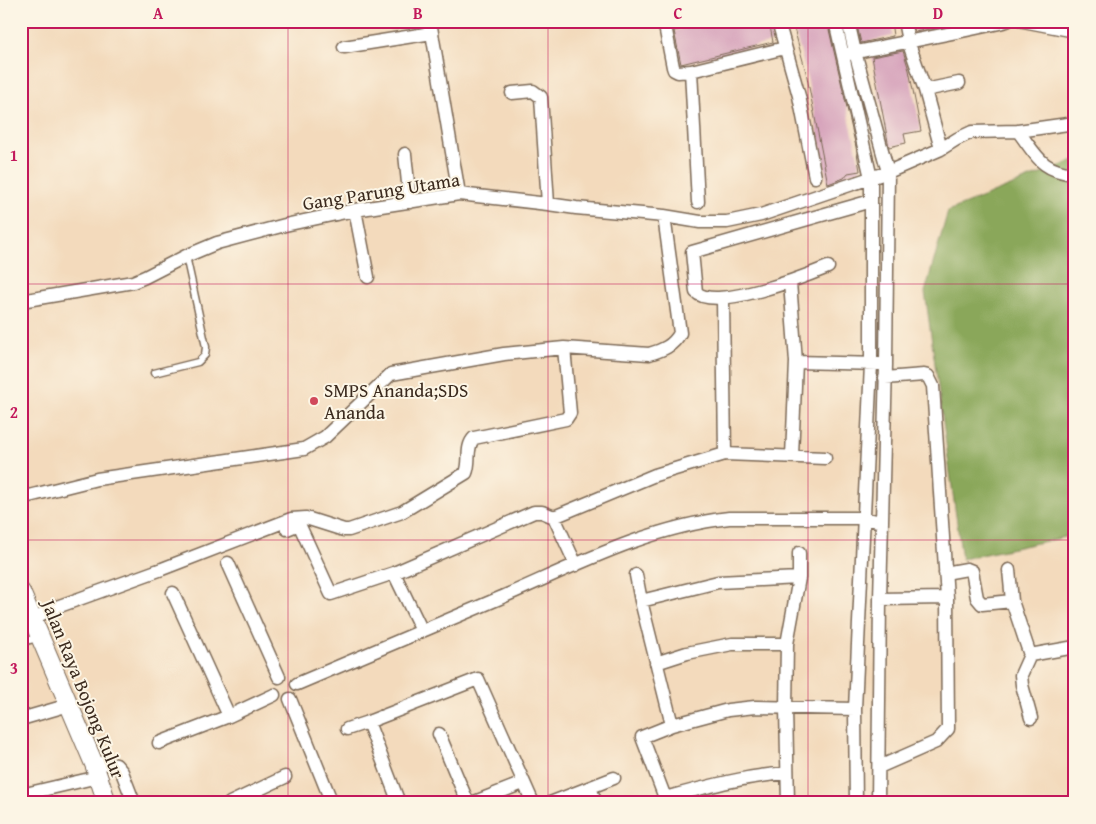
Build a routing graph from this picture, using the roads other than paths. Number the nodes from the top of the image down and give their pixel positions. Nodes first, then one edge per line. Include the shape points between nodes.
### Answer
1 (778, 21) edge
2 (835, 21) edge
3 (848, 21) edge
4 (904, 21) edge
5 (1007, 21) edge
6 (1023, 21) edge
7 (667, 22) edge
8 (431, 27) edge
9 (956, 27) edge
10 (1075, 31) edge
11 (908, 41) junction
12 (344, 47) dead end
13 (785, 48) junction
14 (849, 54) junction
15 (691, 71) junction
16 (959, 83) dead end
17 (926, 90) junction
18 (512, 93) dead end
19 (1075, 123) edge
20 (1018, 131) junction
21 (941, 149) junction
22 (406, 154) dead end
23 (888, 172) junction
24 (1075, 174) edge
25 (815, 176) dead end
26 (871, 178) junction
27 (459, 194) junction
28 (871, 201) junction
29 (410, 202) junction
30 (698, 202) dead end
31 (548, 204) junction
32 (355, 210) junction
33 (664, 216) junction
34 (186, 256) junction
35 (828, 266) dead end
36 (368, 277) dead end
37 (790, 282) junction
38 (723, 299) junction
39 (21, 301) edge
40 (564, 348) junction
41 (796, 362) junction
42 (871, 364) junction
43 (886, 371) junction
44 (154, 373) dead end
45 (725, 454) junction
46 (792, 456) junction
47 (825, 458) dead end
48 (21, 498) edge
49 (554, 517) junction
50 (863, 518) junction
51 (882, 522) junction
52 (260, 540) dead end
53 (799, 553) dead end
54 (228, 563) dead end
55 (576, 565) junction
56 (1009, 570) dead end
57 (394, 573) junction
58 (945, 573) junction
59 (636, 575) dead end
60 (798, 578) junction
61 (21, 592) edge
62 (173, 593) dead end
63 (947, 598) junction
64 (880, 599) junction
65 (641, 601) junction
66 (1012, 601) junction
67 (32, 619) junction
68 (422, 631) junction
69 (40, 637) junction
70 (21, 642) edge
71 (787, 644) junction
72 (1075, 647) edge
73 (1030, 655) junction
74 (656, 663) junction
75 (279, 677) junction
76 (297, 684) junction
77 (274, 694) junction
78 (290, 699) junction
79 (69, 705) junction
80 (786, 708) junction
81 (855, 709) junction
82 (229, 716) junction
83 (1031, 718) dead end
84 (21, 719) edge
85 (368, 722) junction
86 (672, 725) junction
87 (347, 728) dead end
88 (438, 734) dead end
89 (159, 743) dead end
90 (879, 767) junction
91 (96, 771) junction
92 (787, 773) junction
93 (285, 777) dead end
94 (614, 778) dead end
95 (523, 782) junction
96 (590, 788) junction
97 (21, 795) edge
98 (251, 799) edge
99 (666, 800) edge
100 (106, 803) edge
101 (134, 803) edge
102 (230, 803) edge
103 (332, 803) edge
104 (399, 803) edge
105 (468, 803) edge
106 (472, 803) edge
107 (533, 803) edge
108 (550, 803) edge
109 (596, 803) edge
110 (788, 803) edge
111 (856, 803) edge
112 (878, 803) edge

1 - 13 street
2 - 14 street
3 - 14 street
4 - 11 street
5 - 9 street
6 - 10 street
7 - 15 street via 674,70
8 - 12 street
8 - 27 street
9 - 11 street
11 - 14 street
11 - 17 street
13 - 15 street
13 - 25 street via 799,96
14 - 23 street
14 - 26 street
15 - 30 street
16 - 17 street
17 - 21 street
18 - 31 street via 533,91 541,97
19 - 20 street, Gang Parung Utama
20 - 21 street, Gang Parung Utama via 972,132
20 - 24 street via 1044,165 1062,173
21 - 23 street, Gang Parung Utama
22 - 29 street
23 - 26 street, Gang Parung Utama
23 - 43 street
26 - 28 street
26 - 33 street, Gang Parung Utama via 761,215 727,222 700,222
27 - 29 street, Gang Parung Utama
27 - 31 street, Gang Parung Utama
28 - 38 street via 692,252 696,292 701,296
28 - 42 street
29 - 32 street, Gang Parung Utama
31 - 33 street, Gang Parung Utama
32 - 34 street, Gang Parung Utama via 217,243
32 - 36 street
33 - 40 street via 680,333 676,340 661,351 649,354
34 - 39 street, Gang Parung Utama via 132,282
34 - 44 lane via 205,355 198,362
35 - 37 street
37 - 38 street
37 - 41 street
38 - 45 street
40 - 48 street via 504,354 391,374 325,438 304,449 97,479
40 - 67 street via 568,416 474,438 470,444 466,473 402,512 346,530 306,518 291,519
41 - 42 street
41 - 46 street
42 - 43 street
42 - 50 street
43 - 51 street
43 - 58 street via 924,374 933,386
45 - 46 street
45 - 49 street via 654,475
46 - 47 street
49 - 55 street
49 - 57 street via 534,512
50 - 51 street
50 - 55 street via 757,517 708,521 612,548
50 - 81 street
51 - 64 street
52 - 57 street via 299,524 331,594
53 - 60 street
54 - 75 street
55 - 68 street
56 - 66 street
57 - 68 street
58 - 63 street
58 - 66 street via 972,571 977,598 982,604
59 - 65 street
60 - 65 street via 718,582
60 - 71 street
61 - 67 main road, Jalan Raya Bojong Kulur
62 - 82 street
63 - 64 street
63 - 90 street via 948,729 936,742
64 - 90 street
65 - 74 street
66 - 73 street
67 - 69 main road, Jalan Raya Bojong Kulur
68 - 76 street
69 - 70 lane
69 - 79 main road, Jalan Raya Bojong Kulur
71 - 74 street via 732,644
71 - 80 street
72 - 73 street
73 - 83 street via 1021,674
74 - 86 street
75 - 76 street via 290,676
75 - 77 street via 272,684
76 - 78 street via 297,690
77 - 78 street via 281,700
77 - 82 street
78 - 103 street
79 - 84 street
79 - 91 main road, Jalan Raya Bojong Kulur
80 - 81 street
80 - 86 street via 728,710
80 - 92 street
81 - 111 street
82 - 89 street
85 - 87 street
85 - 95 street via 478,679
85 - 104 street
86 - 99 street via 642,737
88 - 105 street
90 - 112 street
91 - 97 street
91 - 100 main road, Jalan Raya Bojong Kulur
91 - 101 street via 103,763 116,765
92 - 99 street via 729,780
92 - 110 street
93 - 98 street
94 - 96 street
95 - 106 street
95 - 107 street
96 - 108 street
96 - 109 street
98 - 102 street

